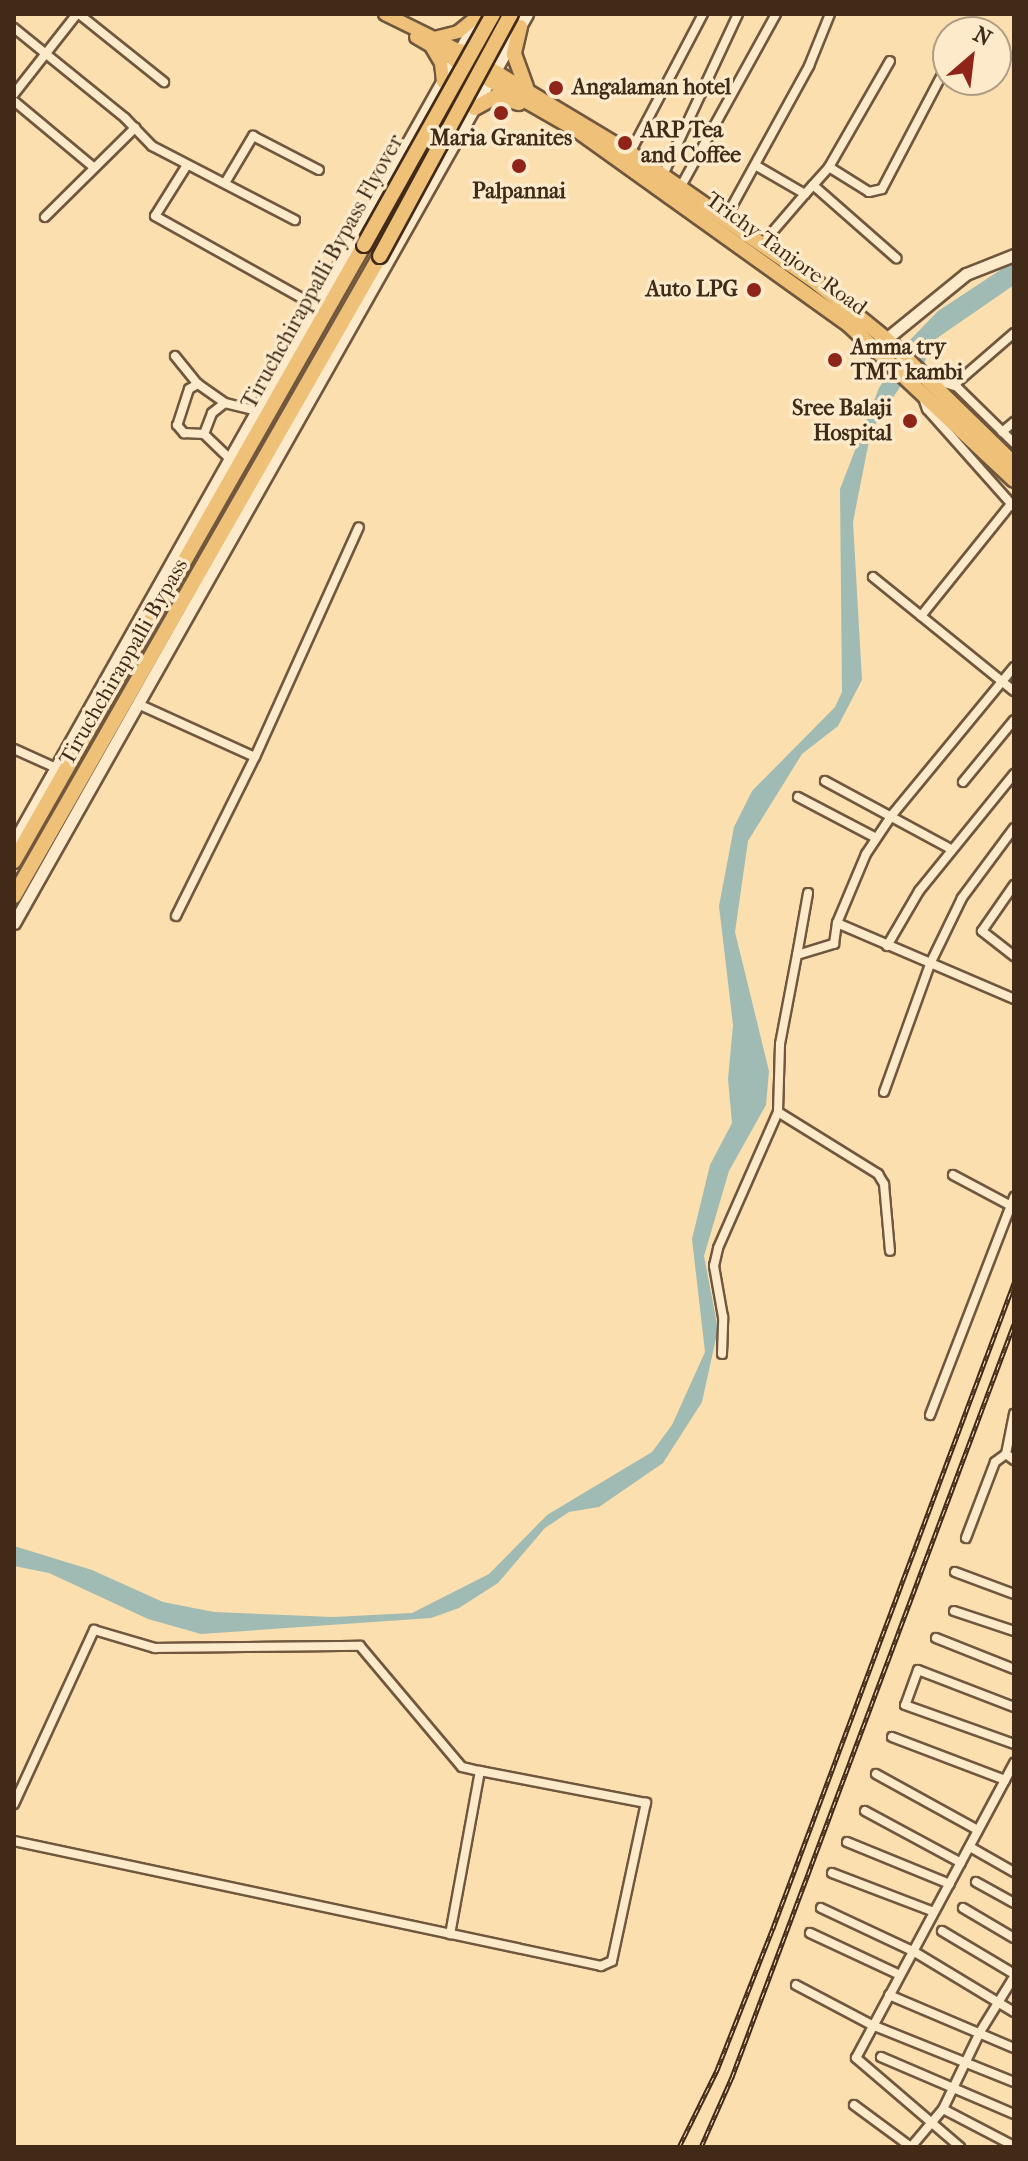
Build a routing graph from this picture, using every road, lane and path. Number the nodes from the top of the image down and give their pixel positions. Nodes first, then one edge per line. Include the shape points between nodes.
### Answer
1 (78, 14) edge
2 (386, 14) edge
3 (480, 14) edge
4 (493, 14) edge
5 (511, 14) edge
6 (703, 14) edge
7 (738, 14) edge
8 (776, 14) edge
9 (830, 14) edge
10 (524, 21) edge
11 (14, 28) edge
12 (433, 42) junction
13 (457, 55) junction
14 (45, 56) junction
15 (890, 61) dead end
16 (493, 75) junction
17 (164, 82) dead end
18 (443, 82) junction
19 (526, 87) junction
20 (14, 94) edge
21 (932, 94) edge
22 (14, 101) edge
23 (475, 108) junction
24 (549, 112) junction
25 (135, 128) junction
26 (630, 153) junction
27 (187, 165) junction
28 (755, 165) junction
29 (92, 166) junction
30 (829, 167) junction
31 (319, 170) dead end
32 (663, 175) junction
33 (225, 183) junction
34 (813, 185) junction
35 (680, 188) junction
36 (805, 194) junction
37 (45, 217) dead end
38 (725, 219) junction
39 (295, 220) dead end
40 (762, 244) junction
41 (1014, 255) edge
42 (896, 258) dead end
43 (318, 307) junction
44 (1014, 333) edge
45 (889, 349) junction
46 (175, 356) dead end
47 (919, 382) junction
48 (198, 384) junction
49 (946, 396) junction
50 (225, 403) junction
51 (258, 411) junction
52 (1014, 422) edge
53 (1002, 432) junction
54 (204, 434) junction
55 (1014, 443) edge
56 (271, 449) joint
57 (231, 460) junction
58 (1014, 464) edge
59 (1014, 480) edge
60 (1013, 506) edge
61 (359, 527) dead end
62 (189, 535) junction
63 (191, 551) junction
64 (873, 577) dead end
65 (921, 616) junction
66 (1014, 667) edge
67 (1002, 681) junction
68 (1014, 691) edge
69 (138, 704) junction
70 (1014, 720) edge
71 (15, 747) edge
72 (255, 757) junction
73 (56, 768) junction
74 (1014, 774) edge
75 (825, 781) dead end
76 (963, 782) dead end
77 (798, 797) dead end
78 (892, 815) junction
79 (1014, 828) edge
80 (876, 838) junction
81 (14, 842) edge
82 (951, 849) junction
83 (14, 861) edge
84 (1014, 885) edge
85 (808, 893) dead end
86 (14, 896) edge
87 (176, 916) dead end
88 (14, 923) edge
89 (837, 923) junction
90 (887, 946) junction
91 (1012, 952) edge
92 (797, 955) junction
93 (930, 964) junction
94 (1013, 995) edge
95 (884, 1092) dead end
96 (778, 1112) junction
97 (953, 1175) dead end
98 (1012, 1201) edge
99 (890, 1251) dead end
100 (722, 1354) dead end
101 (1014, 1414) edge
102 (930, 1415) dead end
103 (1010, 1457) edge
104 (966, 1538) dead end
105 (955, 1572) dead end
106 (1014, 1594) edge
107 (954, 1611) dead end
108 (1014, 1631) edge
109 (936, 1638) dead end
110 (1014, 1669) edge
111 (1014, 1707) edge
112 (892, 1737) dead end
113 (1014, 1744) edge
114 (1014, 1763) edge
115 (480, 1771) junction
116 (876, 1774) dead end
117 (1005, 1780) junction
118 (14, 1804) edge
119 (865, 1811) dead end
120 (978, 1830) junction
121 (14, 1841) edge
122 (847, 1842) dead end
123 (970, 1847) junction
124 (961, 1863) junction
125 (1014, 1872) edge
126 (832, 1873) dead end
127 (976, 1882) dead end
128 (950, 1884) junction
129 (1014, 1903) edge
130 (821, 1908) dead end
131 (963, 1908) dead end
132 (934, 1912) junction
133 (942, 1931) dead end
134 (810, 1933) dead end
135 (450, 1934) junction
136 (1014, 1938) edge
137 (913, 1951) junction
138 (900, 1975) junction
139 (1014, 1976) edge
140 (796, 1985) dead end
141 (889, 1995) junction
142 (998, 2003) junction
143 (1014, 2012) edge
144 (872, 2025) junction
145 (980, 2032) junction
146 (1014, 2048) edge
147 (881, 2057) dead end
148 (965, 2061) junction
149 (1014, 2082) edge
150 (952, 2089) junction
151 (854, 2105) dead end
152 (943, 2109) junction
153 (1014, 2114) edge
154 (934, 2123) junction
155 (1014, 2146) edge
156 (911, 2147) edge
157 (960, 2147) edge

1 - 14 street
1 - 17 street
2 - 12 main road
3 - 12 main road via 458,32
3 - 13 street
4 - 63 highway, Tiruchchirappalli Bypass Flyover, bridge
5 - 56 highway, Tiruchchirappalli Bypass Flyover, bridge
6 - 26 street
7 - 32 street
8 - 35 street
9 - 28 street via 809,66
10 - 16 street
10 - 19 highway via 514,54
11 - 14 street
12 - 13 main road
12 - 18 main road
13 - 16 highway, Trichy Tanjore Road
13 - 18 street
14 - 20 street
14 - 25 street
15 - 30 street
16 - 19 highway, Trichy Tanjore Road
16 - 23 street
16 - 24 highway, Trichy Tanjore Road
18 - 43 street
19 - 26 highway, Trichy Tanjore Road
21 - 30 street via 882,189 869,192
22 - 29 street
23 - 24 highway via 497,96
23 - 69 street
24 - 45 highway, Trichy Tanjore Road
25 - 27 street via 152,146
25 - 29 street
26 - 32 highway, Trichy Tanjore Road
27 - 33 street
27 - 43 street via 155,216
28 - 36 street
28 - 38 street
29 - 37 street
30 - 34 street
31 - 33 street via 253,136
32 - 35 highway, Trichy Tanjore Road
33 - 39 street
34 - 36 street
34 - 42 street
35 - 38 highway, Trichy Tanjore Road
36 - 40 street
38 - 40 highway, Trichy Tanjore Road
40 - 45 highway, Trichy Tanjore Road
41 - 45 street via 966,274
43 - 51 street
44 - 49 street
45 - 47 highway, Trichy Tanjore Road
46 - 48 street
47 - 49 highway, Trichy Tanjore Road
47 - 49 street
47 - 60 street via 927,409
48 - 50 street
48 - 54 street via 191,386 177,425 184,433
49 - 53 street
49 - 58 highway
49 - 59 highway
50 - 51 street
50 - 54 street via 212,413
51 - 57 street
52 - 53 street
53 - 55 street
54 - 57 street
56 - 86 highway, Tiruchchirappalli Bypass
57 - 62 street
60 - 65 street
61 - 72 street
62 - 63 highway
62 - 73 street
63 - 83 highway, Tiruchchirappalli Bypass
64 - 65 street
65 - 67 street
66 - 67 street
67 - 68 street
67 - 78 street
69 - 72 street
69 - 88 street
70 - 76 street
71 - 73 street
72 - 87 street
73 - 81 street
74 - 82 street
75 - 78 street
77 - 80 street
78 - 80 street
78 - 82 street
79 - 93 street via 962,898
80 - 89 street
82 - 90 street
84 - 91 street via 982,931
85 - 92 street
89 - 90 street
89 - 92 street via 832,946 815,946
90 - 93 street
92 - 96 street via 780,1044
93 - 94 street
93 - 95 street
96 - 99 street via 878,1174 884,1184
96 - 100 street via 739,1192 714,1266 723,1317
97 - 98 street
98 - 102 street
101 - 103 street
103 - 104 street via 995,1462
105 - 106 street
107 - 108 street
109 - 110 street
111 - 113 street via 918,1670 905,1705
112 - 117 street
114 - 117 street
115 - 118 street via 462,1767 360,1646 155,1648 94,1630
115 - 135 street
115 - 135 street via 646,1803 612,1961 601,1966
116 - 120 street
117 - 120 street
119 - 124 street
120 - 123 street
121 - 135 street
122 - 128 street
123 - 124 street
123 - 125 street
124 - 128 street
126 - 132 street
127 - 129 street
128 - 132 street
130 - 137 street
131 - 136 street
132 - 137 street
133 - 139 street
134 - 138 street
137 - 138 street
137 - 142 street
138 - 141 street
139 - 142 street
140 - 144 street
141 - 144 street
141 - 145 street
142 - 143 street
142 - 145 street
144 - 148 street
144 - 154 street via 857,2052 858,2062
145 - 146 street
145 - 148 street
147 - 150 street
148 - 149 street
148 - 150 street
150 - 152 street
150 - 153 street
151 - 156 street
152 - 154 street
152 - 155 street
154 - 156 street
154 - 157 street

